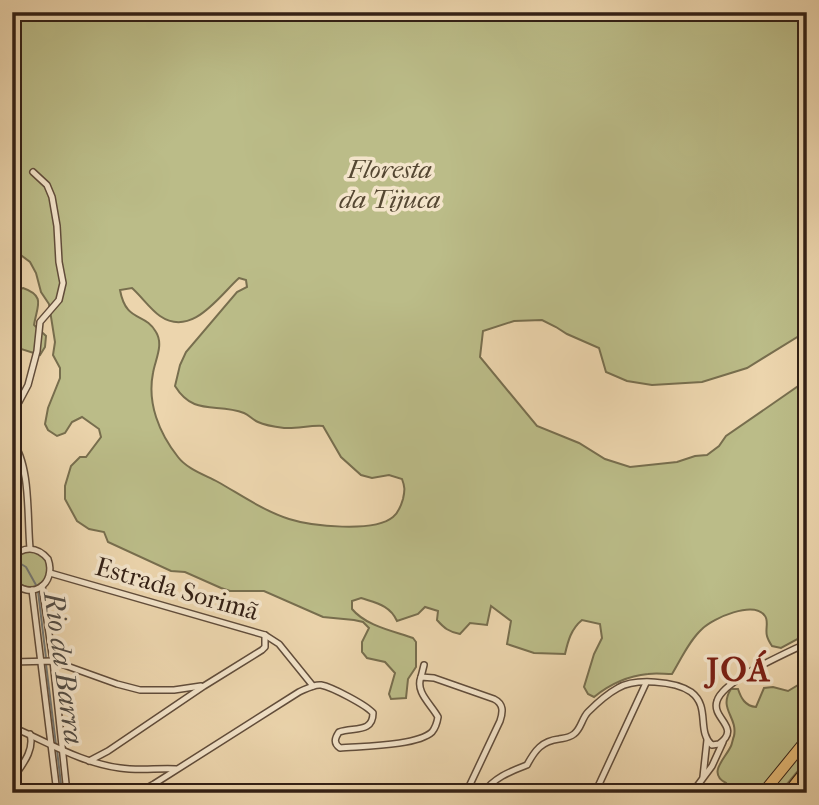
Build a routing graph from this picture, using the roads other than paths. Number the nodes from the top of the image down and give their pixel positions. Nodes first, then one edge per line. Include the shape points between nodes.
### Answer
1 (33, 172) dead end
2 (12, 407) edge
3 (12, 441) edge
4 (30, 548) junction
5 (13, 557) edge
6 (50, 573) junction
7 (12, 581) edge
8 (42, 586) junction
9 (32, 590) junction
10 (265, 635) junction
11 (807, 643) edge
12 (47, 660) junction
13 (12, 662) edge
14 (424, 664) dead end
15 (421, 677) junction
16 (646, 683) junction
17 (313, 685) junction
18 (204, 686) junction
19 (174, 690) junction
20 (177, 704) junction
21 (12, 727) edge
22 (30, 734) junction
23 (807, 739) edge
24 (706, 740) junction
25 (723, 742) junction
26 (57, 748) junction
27 (89, 761) junction
28 (178, 769) junction
29 (151, 770) junction
30 (807, 770) edge
31 (703, 777) junction
32 (12, 780) edge
33 (154, 784) junction
34 (57, 793) edge
35 (67, 793) edge
36 (138, 793) edge
37 (343, 793) edge
38 (360, 793) edge
39 (466, 793) edge
40 (483, 793) edge
41 (595, 793) edge
42 (692, 793) edge
43 (763, 793) edge
44 (789, 793) edge

1 - 2 street via 47,185 51,197 63,283 59,300 40,322 29,385
3 - 4 street via 21,456 25,479
4 - 5 street
4 - 6 street via 48,559
6 - 8 street
6 - 10 street, Estrada Sorimã
7 - 9 street via 21,589
8 - 9 street
8 - 12 street
9 - 12 street
10 - 17 street, Estrada Sorimã via 279,644
10 - 18 street via 262,650
11 - 25 street via 743,676 719,696 716,708 727,728
12 - 13 street
12 - 19 street via 130,688
12 - 26 street
12 - 26 street
14 - 15 street
15 - 17 street via 418,686 438,717 435,729 402,743 379,746 336,745 339,732 368,726 373,713 328,688
15 - 39 street via 494,699 501,706 500,721
16 - 24 street via 676,684 694,694 703,708
16 - 40 street via 620,687 585,714 572,736 543,743 527,765 502,775
16 - 41 street
17 - 28 street
18 - 19 street
18 - 20 street
19 - 20 street
20 - 27 street
21 - 22 street
22 - 26 street
22 - 32 street via 32,745
23 - 43 highway
24 - 25 street via 714,745
24 - 31 street
25 - 31 street
26 - 27 street
26 - 34 street
26 - 35 street
27 - 29 street
28 - 29 street
28 - 33 street
29 - 33 street via 158,777
30 - 44 highway
31 - 42 street
33 - 36 street
37 - 38 street

